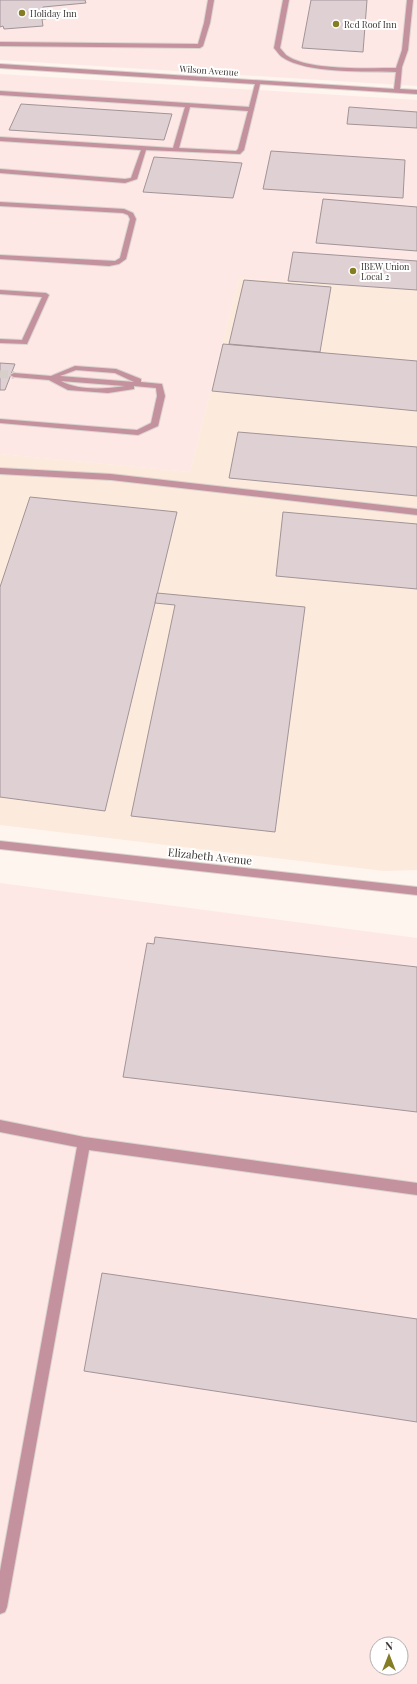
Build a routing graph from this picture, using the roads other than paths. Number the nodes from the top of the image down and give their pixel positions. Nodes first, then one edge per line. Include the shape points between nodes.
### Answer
1 (211, 0) edge
2 (286, 0) edge
3 (410, 0) edge
4 (0, 44) edge
5 (0, 67) edge
6 (399, 70) junction
7 (258, 82) junction
8 (397, 91) junction
9 (417, 92) edge
10 (0, 93) edge
11 (188, 105) junction
12 (250, 109) junction
13 (0, 139) edge
14 (144, 148) junction
15 (176, 150) junction
16 (0, 171) edge
17 (0, 204) edge
18 (0, 257) edge
19 (0, 292) edge
20 (0, 341) edge
21 (14, 375) tunnel mouth
22 (50, 377) junction
23 (145, 384) junction
24 (0, 421) edge
25 (0, 471) edge
26 (417, 512) edge
27 (0, 845) edge
28 (417, 891) edge
29 (0, 1126) edge
30 (84, 1143) junction
31 (417, 1189) edge
32 (0, 1607) edge

1 - 4 street via 200,46
2 - 6 street via 276,48 278,53 286,58 308,66
3 - 6 street via 405,50
5 - 7 street, Wilson Avenue
6 - 8 street
7 - 8 street, Wilson Avenue
7 - 12 street
8 - 9 street, Wilson Avenue
10 - 11 street
11 - 12 street
11 - 15 street
12 - 15 street via 238,153
13 - 14 street
14 - 15 street
14 - 16 street via 134,178 131,180
17 - 18 street via 124,211 131,214 134,219 122,259 118,263
19 - 20 street via 46,295 24,342
21 - 22 street
22 - 23 street via 68,388 108,391
22 - 23 street via 75,368 116,371
23 - 24 street via 159,386 161,396 155,424 138,433
25 - 26 street via 111,477
27 - 28 street, Elizabeth Avenue
29 - 30 street
30 - 31 street
30 - 32 street

